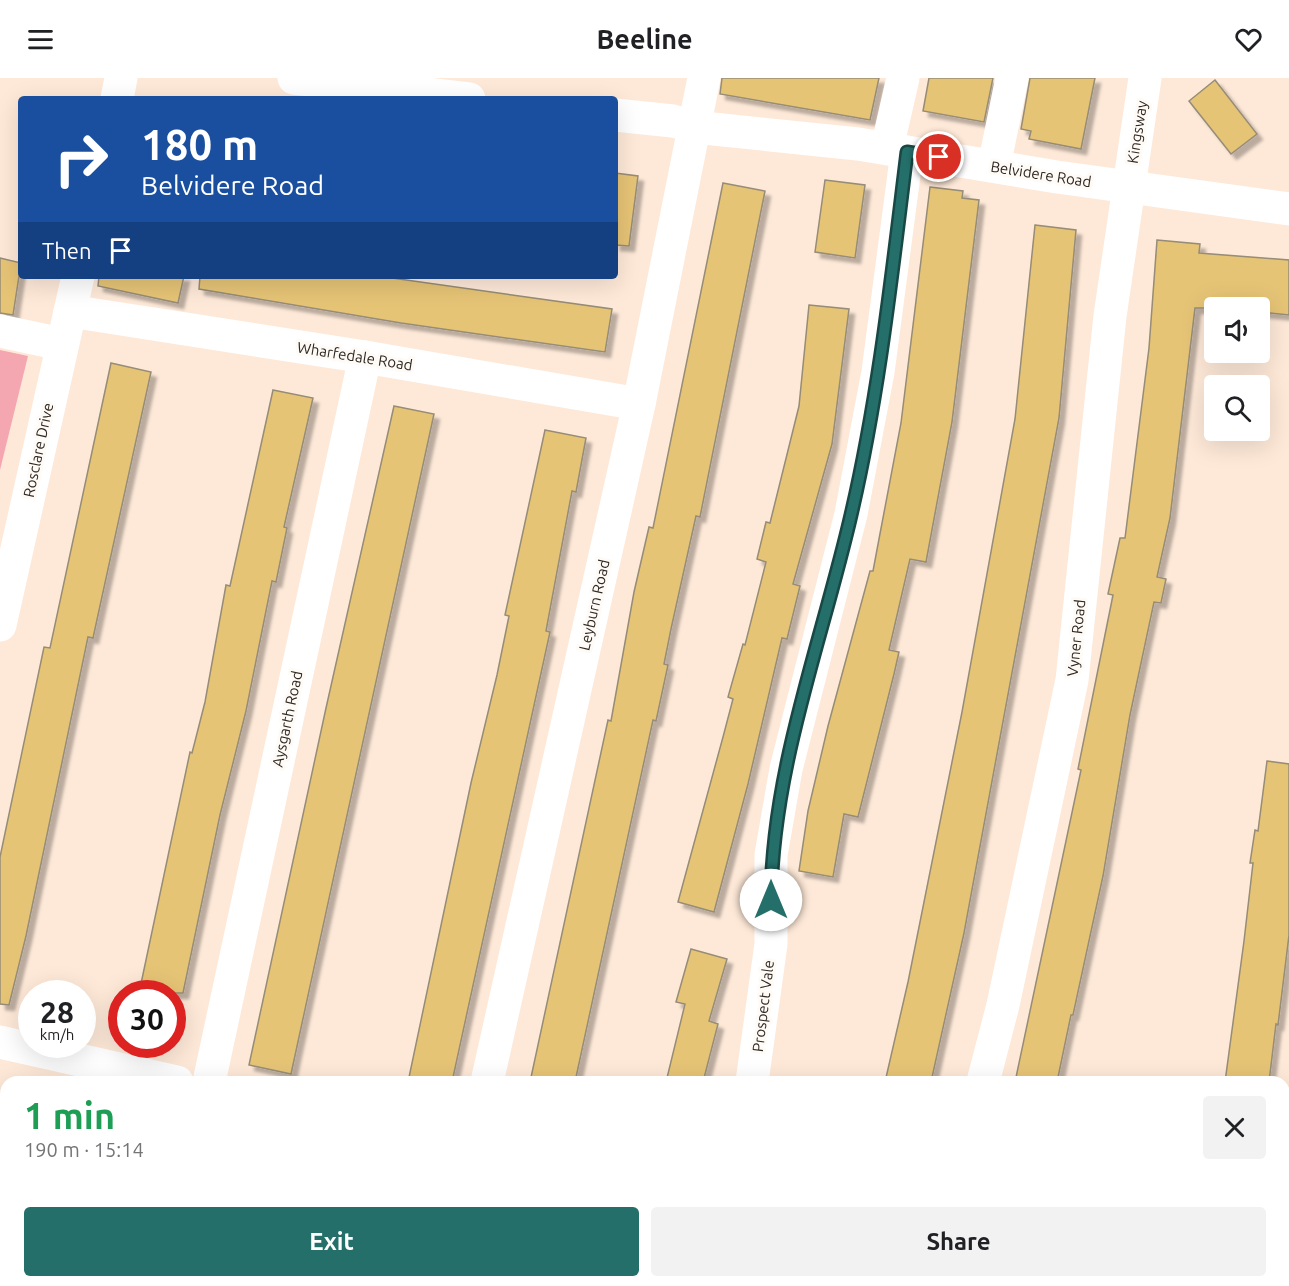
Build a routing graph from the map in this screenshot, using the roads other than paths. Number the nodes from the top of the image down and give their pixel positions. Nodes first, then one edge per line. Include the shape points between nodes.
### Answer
1 (121, 78) edge
2 (294, 78) edge
3 (704, 78) edge
4 (903, 78) edge
5 (1012, 78) edge
6 (1145, 78) edge
7 (341, 81) edge
8 (118, 96) edge
9 (448, 96) edge
10 (618, 115) edge
11 (694, 127) junction
12 (897, 150) junction
13 (994, 166) junction
14 (1128, 187) junction
15 (1289, 209) edge
16 (77, 279) edge
17 (70, 311) junction
18 (0, 331) edge
19 (61, 344) junction
20 (365, 357) junction
21 (639, 404) junction
22 (0, 625) edge
23 (0, 1042) edge
24 (150, 1076) edge
25 (210, 1076) edge
26 (488, 1076) edge
27 (753, 1076) edge
28 (985, 1076) edge

1 - 8 street
2 - 7 street
3 - 11 street, Leyburn Road
4 - 12 street, Prospect Vale
5 - 13 street
6 - 14 street, Kingsway
7 - 9 street
10 - 11 street, Belvidere Road
11 - 12 street, Belvidere Road
11 - 21 street, Leyburn Road
12 - 13 street, Belvidere Road
12 - 27 street, Prospect Vale via 878,372 853,503 786,769 771,855 771,944
13 - 14 street, Belvidere Road
14 - 15 street, Belvidere Road
14 - 28 street, Vyner Road via 1110,316 1072,680
16 - 17 street, Rosclare Drive
17 - 19 street, Rosclare Drive
17 - 20 street, Wharfedale Road
18 - 19 street
19 - 22 street, Rosclare Drive
20 - 21 street, Wharfedale Road
20 - 25 street, Aysgarth Road
21 - 26 street, Leyburn Road
23 - 24 street

